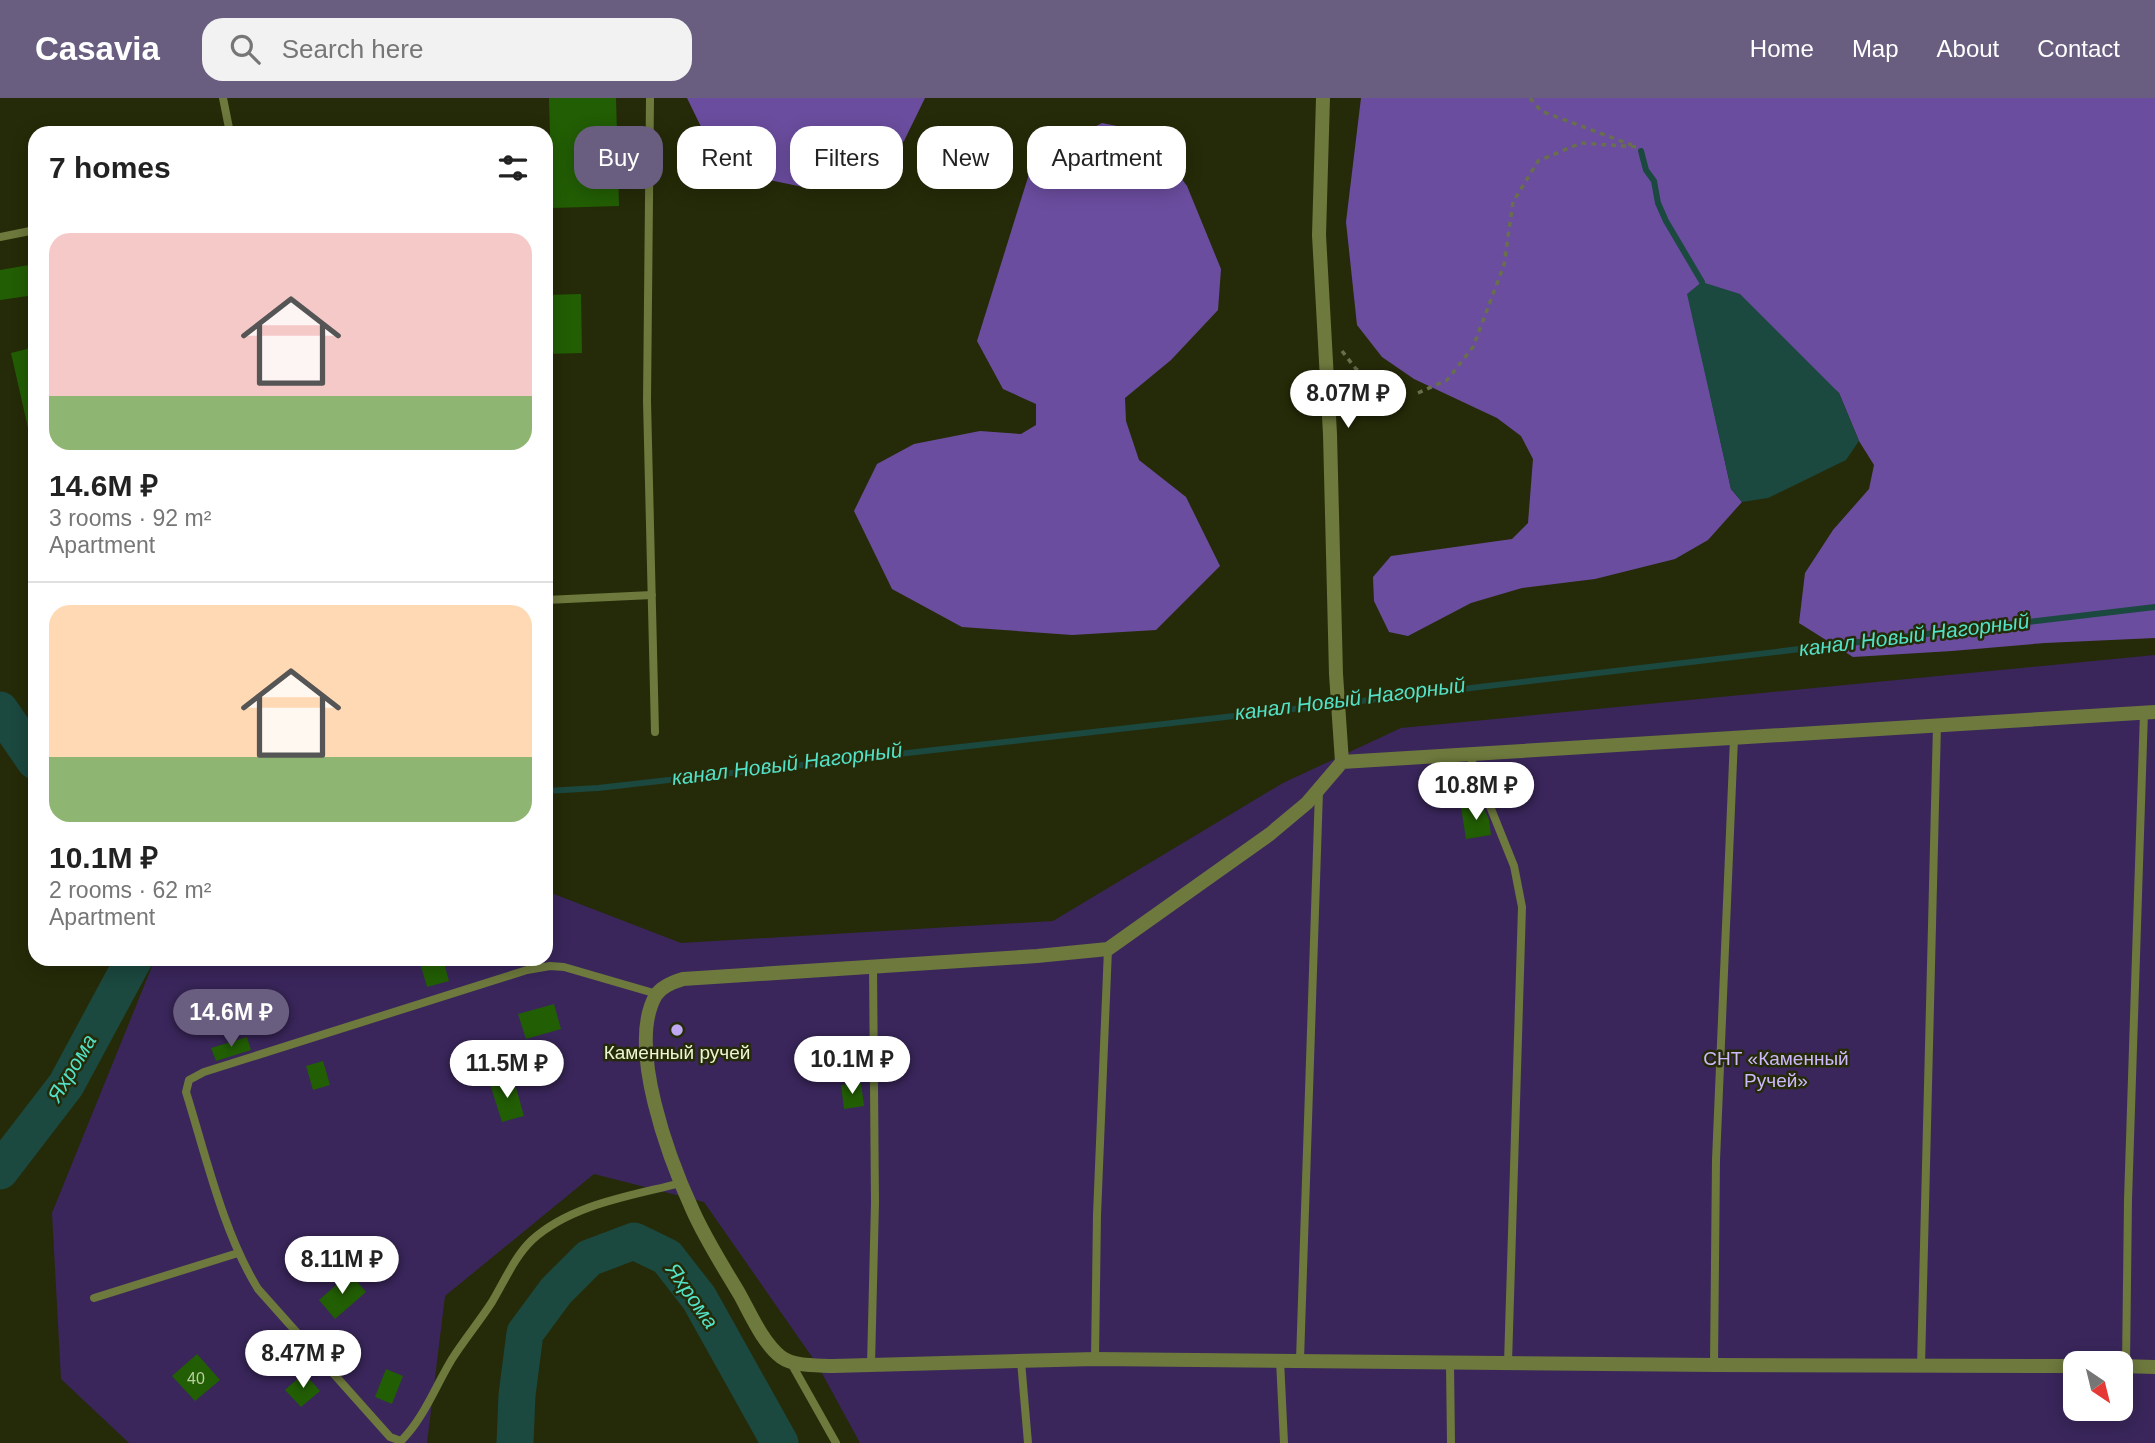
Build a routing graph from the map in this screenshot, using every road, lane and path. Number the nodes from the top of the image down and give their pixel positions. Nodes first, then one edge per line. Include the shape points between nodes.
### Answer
1 (223, 98) edge
2 (650, 98) edge
3 (1323, 98) edge
4 (1530, 98) edge
5 (229, 126) edge
6 (28, 231) edge
7 (0, 237) edge
8 (1324, 327) junction
9 (1388, 383) dead end
10 (1418, 393) dead end
11 (652, 595) junction
12 (553, 600) edge
13 (2149, 712) edge
14 (1937, 725) junction
15 (655, 732) dead end
16 (1734, 737) junction
17 (1469, 754) junction
18 (1342, 762) junction
19 (1319, 788) junction
20 (1108, 949) junction
21 (873, 967) junction
22 (657, 994) junction
23 (681, 1183) junction
24 (238, 1253) junction
25 (94, 1298) dead end
26 (2123, 1351) edge
27 (1095, 1359) junction
28 (1280, 1360) junction
29 (1300, 1360) junction
30 (1021, 1361) junction
31 (791, 1363) junction
32 (1450, 1363) junction
33 (1508, 1363) junction
34 (871, 1365) junction
35 (1714, 1365) junction
36 (1921, 1366) junction
37 (2063, 1366) edge
38 (2133, 1366) edge
39 (2155, 1367) edge
40 (836, 1443) edge
41 (1028, 1443) edge
42 (1284, 1443) edge
43 (1451, 1443) edge

1 - 5 lane
2 - 11 lane
3 - 8 street via 1319,235
4 - 10 path via 1541,111 1638,147 1581,143 1538,162 1513,202 1504,265 1474,346 1447,380
6 - 7 lane
8 - 9 path via 1356,369
8 - 18 street
11 - 12 lane
11 - 15 lane
13 - 14 street
13 - 26 lane
14 - 16 street
14 - 36 lane
16 - 17 street
16 - 35 lane via 1716,1160
17 - 18 street
17 - 33 lane via 1514,866 1522,907
18 - 19 street
19 - 20 street via 1270,834
19 - 29 lane
20 - 21 street
20 - 27 lane
21 - 22 street via 683,979
21 - 34 lane via 876,1203
22 - 23 street via 648,1016 646,1067 668,1153
22 - 24 lane via 564,967 527,970 189,1080 186,1092
23 - 24 lane via 600,1204 566,1217 535,1237 453,1358 413,1430 401,1441 390,1437 258,1289
23 - 31 street via 693,1213 767,1341
24 - 25 lane
27 - 28 street
27 - 30 street
28 - 29 street
28 - 42 lane
29 - 32 street
30 - 34 street
30 - 41 lane
31 - 34 street
31 - 40 lane
32 - 33 street
32 - 43 lane
33 - 35 street
35 - 36 street
36 - 37 street
38 - 39 street

